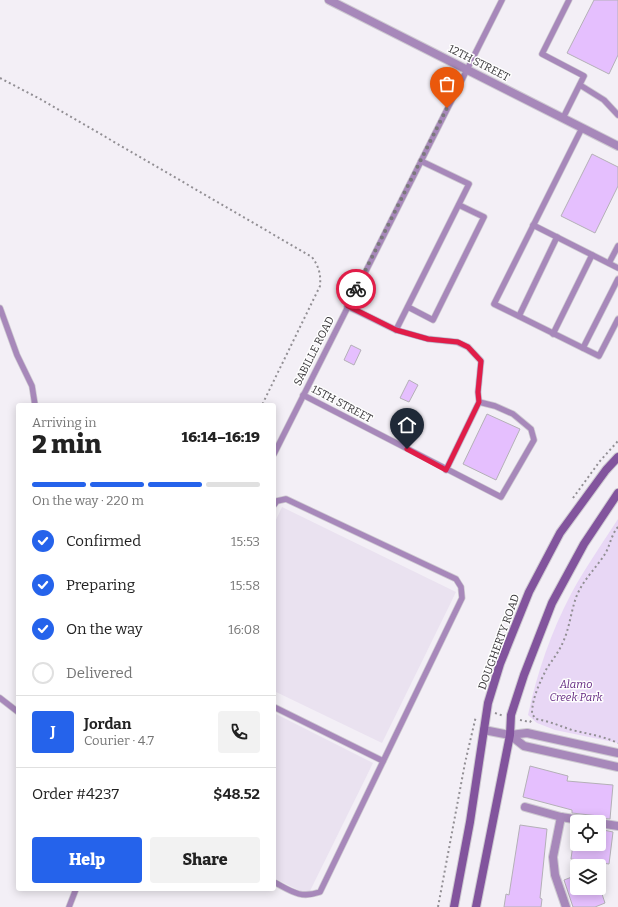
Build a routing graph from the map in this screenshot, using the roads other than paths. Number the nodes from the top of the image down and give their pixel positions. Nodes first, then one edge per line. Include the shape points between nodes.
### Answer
1 (329, 0) edge
2 (502, 0) edge
3 (569, 0) edge
4 (466, 69) junction
5 (580, 85) junction
6 (618, 115) edge
7 (563, 118) junction
8 (582, 128) junction
9 (618, 146) edge
10 (421, 161) junction
11 (459, 205) junction
12 (532, 225) junction
13 (557, 237) junction
14 (618, 246) edge
15 (592, 255) junction
16 (609, 263) junction
17 (618, 268) edge
18 (618, 279) edge
19 (348, 306) junction
20 (408, 307) junction
21 (0, 308) edge
22 (519, 316) junction
23 (618, 319) edge
24 (396, 330) junction
25 (553, 334) junction
26 (583, 348) junction
27 (303, 395) junction
28 (479, 402) junction
29 (35, 403) edge
30 (276, 450) edge
31 (618, 457) edge
32 (446, 470) junction
33 (618, 493) edge
34 (276, 502) edge
35 (0, 698) edge
36 (276, 708) edge
37 (16, 710) edge
38 (484, 730) junction
39 (510, 735) junction
40 (618, 753) edge
41 (383, 761) junction
42 (618, 767) edge
43 (525, 807) dead end
44 (561, 817) junction
45 (570, 818) edge
46 (606, 824) edge
47 (618, 826) edge
48 (276, 883) edge
49 (75, 891) edge
50 (69, 907) edge
51 (454, 907) edge
52 (476, 907) edge
53 (566, 907) edge

1 - 4 street, 12TH STREET
2 - 4 lane, SABILLE ROAD
3 - 5 lane via 542,54 584,76
4 - 7 street, 12TH STREET
4 - 10 lane, SABILLE ROAD
5 - 6 lane via 604,100
5 - 7 lane
7 - 8 street, 12TH STREET
8 - 9 street, 12TH STREET
8 - 12 lane
10 - 11 lane via 469,184
10 - 19 lane, SABILLE ROAD
11 - 20 lane
11 - 20 lane via 484,217 433,320
12 - 13 lane
12 - 22 lane via 494,304
13 - 15 lane
13 - 22 lane
14 - 16 lane
15 - 16 lane
15 - 25 lane
16 - 17 lane
18 - 26 lane
19 - 24 lane
19 - 27 lane, SABILLE ROAD
20 - 24 lane
21 - 29 lane via 17,355 32,386
22 - 25 lane
23 - 26 lane via 599,356
24 - 28 lane via 428,339 458,342 468,347 481,361
25 - 26 lane
27 - 30 lane, SABILLE ROAD
27 - 32 lane, 15TH STREET
28 - 32 lane
28 - 32 lane, 15TH STREET via 513,414 531,429 534,440 501,497
31 - 38 main road, DOUGHERTY ROAD via 560,533 529,592 500,664 488,704
33 - 39 main road via 584,544 552,603 524,675 512,715
34 - 41 lane via 286,499 456,579 461,587 462,598
35 - 37 lane
36 - 41 lane
38 - 39 street
38 - 51 main road, DOUGHERTY ROAD
39 - 40 street via 527,733
39 - 42 street via 524,746
39 - 52 main road
41 - 48 lane via 320,892 309,896 299,894
43 - 44 street
44 - 45 street
44 - 53 street via 553,857 555,876
46 - 47 street
49 - 50 lane

